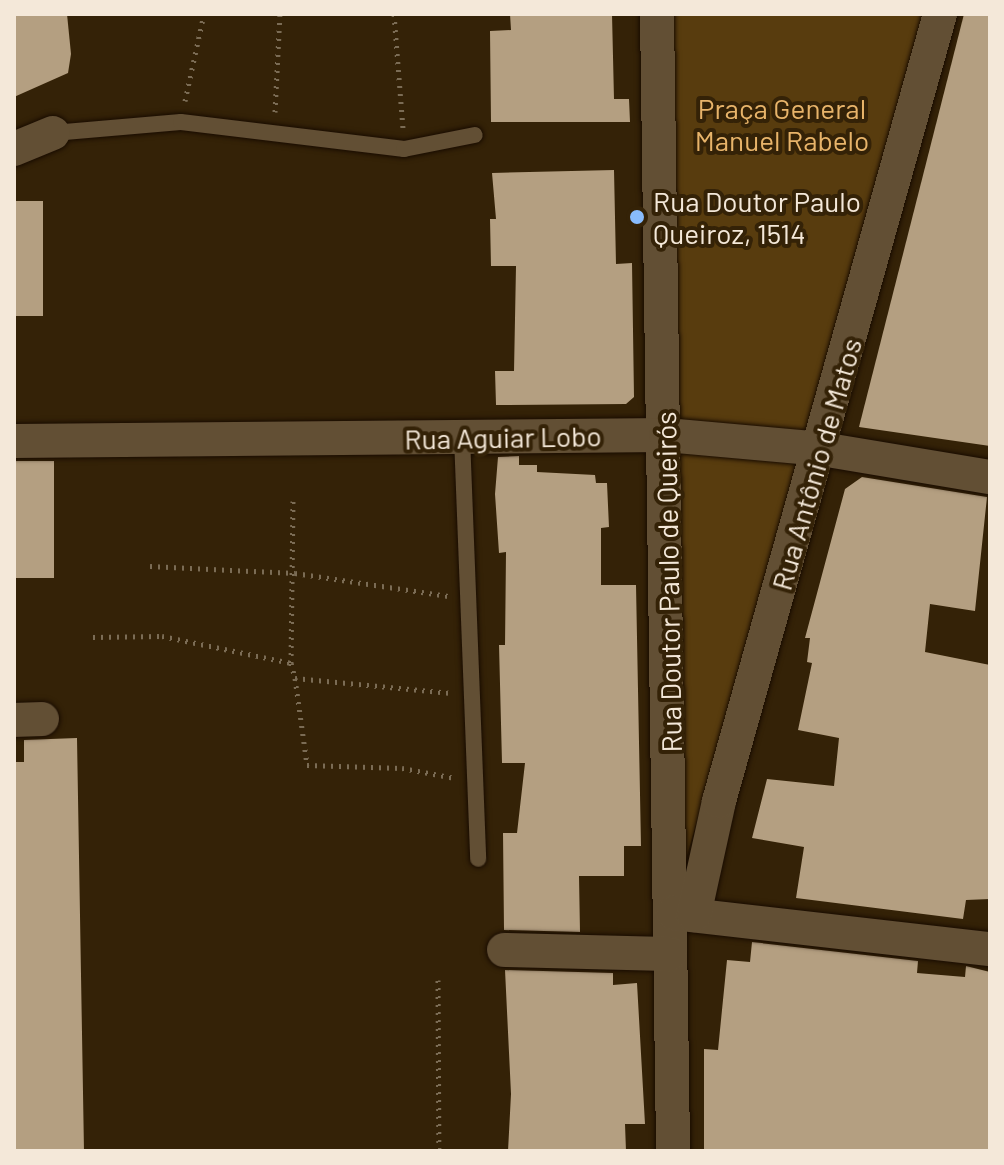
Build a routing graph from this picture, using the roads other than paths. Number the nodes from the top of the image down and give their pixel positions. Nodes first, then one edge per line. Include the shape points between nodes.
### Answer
1 (657, 14) edge
2 (940, 14) edge
3 (53, 133) joint
4 (475, 135) dead end
5 (14, 149) edge
6 (666, 435) junction
7 (462, 437) junction
8 (14, 441) edge
9 (822, 449) junction
10 (990, 477) edge
11 (478, 859) dead end
12 (683, 914) junction
13 (990, 949) edge
14 (504, 950) dead end
15 (670, 954) junction
16 (673, 1151) edge

1 - 6 street, Rua Doutor Paulo de Queirós
2 - 9 street, Rua Antônio de Matos
3 - 4 lane via 181,122 404,149
3 - 5 street
6 - 7 street, Rua Aguiar Lobo
6 - 9 street, Rua Aguiar Lobo
6 - 12 street, Rua Doutor Paulo de Queirós
7 - 8 street, Rua Aguiar Lobo
7 - 11 lane
9 - 10 street, Rua Aguiar Lobo
9 - 12 street, Rua Antônio de Matos
12 - 13 street
12 - 15 street, Rua Doutor Paulo de Queirós
14 - 15 street
15 - 16 street, Rua Doutor Paulo de Queirós

